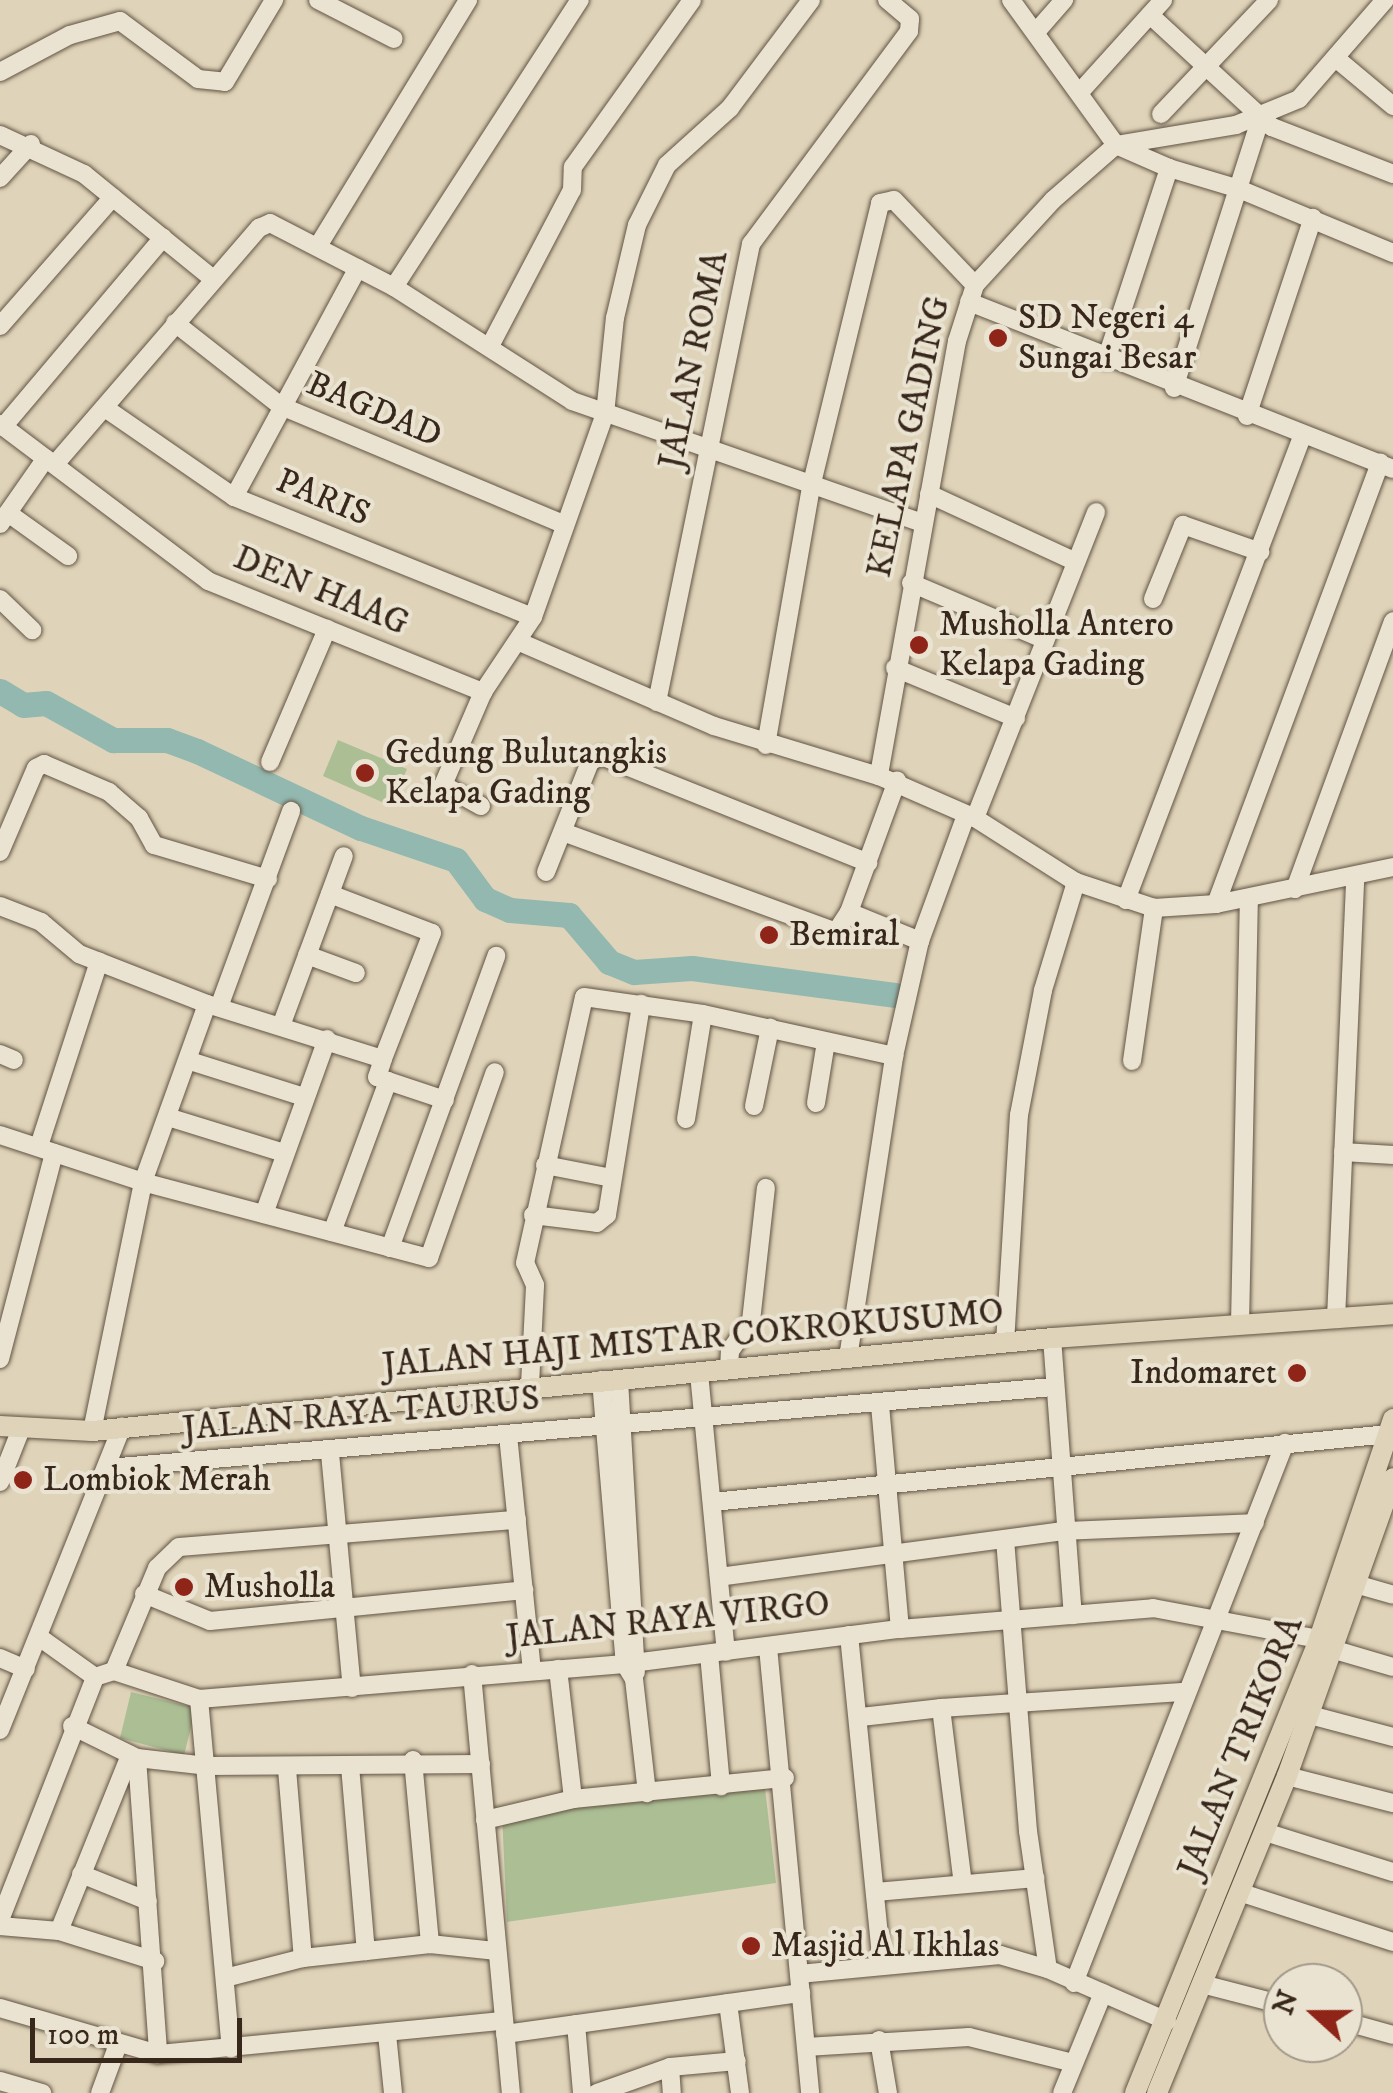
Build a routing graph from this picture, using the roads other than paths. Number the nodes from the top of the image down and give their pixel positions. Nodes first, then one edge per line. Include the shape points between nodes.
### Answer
1 (274, 0) edge
2 (318, 0) edge
3 (468, 0) edge
4 (580, 0) edge
5 (692, 0) edge
6 (811, 0) edge
7 (888, 0) edge
8 (1011, 0) edge
9 (1064, 0) edge
10 (1163, 0) edge
11 (1269, 0) edge
12 (1389, 1) edge
13 (1150, 15) junction
14 (1036, 32) junction
15 (394, 38) dead end
16 (1338, 60) junction
17 (1206, 64) junction
18 (0, 72) edge
19 (1080, 92) junction
20 (1393, 106) edge
21 (1161, 114) dead end
22 (1261, 116) junction
23 (0, 135) edge
24 (31, 144) junction
25 (1116, 145) junction
26 (1169, 168) junction
27 (1393, 174) edge
28 (0, 178) edge
29 (1240, 189) junction
30 (113, 197) junction
31 (1314, 218) junction
32 (163, 238) junction
33 (318, 246) junction
34 (1393, 253) edge
35 (358, 268) junction
36 (213, 280) junction
37 (394, 287) junction
38 (972, 294) junction
39 (175, 323) junction
40 (0, 326) edge
41 (490, 346) junction
42 (1106, 360) junction
43 (1174, 388) junction
44 (280, 406) junction
45 (105, 408) junction
46 (605, 414) junction
47 (1247, 416) junction
48 (2, 425) edge
49 (1302, 436) junction
50 (706, 449) junction
51 (51, 461) junction
52 (1386, 466) edge
53 (810, 486) junction
54 (929, 494) junction
55 (234, 497) junction
56 (1096, 512) dead end
57 (4, 518) edge
58 (923, 523) junction
59 (565, 526) junction
60 (1260, 552) junction
61 (68, 556) dead end
62 (1074, 561) junction
63 (910, 583) junction
64 (1154, 599) dead end
65 (1, 602) edge
66 (534, 617) junction
67 (1393, 621) edge
68 (326, 629) junction
69 (32, 630) dead end
70 (1045, 640) junction
71 (522, 643) junction
72 (895, 668) junction
73 (483, 692) junction
74 (657, 702) junction
75 (1016, 718) junction
76 (766, 745) junction
77 (270, 762) dead end
78 (888, 778) junction
79 (481, 806) dead end
80 (291, 812) dead end
81 (971, 817) junction
82 (563, 832) junction
83 (0, 852) edge
84 (344, 856) dead end
85 (868, 862) junction
86 (1393, 867) edge
87 (546, 872) dead end
88 (1355, 877) junction
89 (268, 880) junction
90 (1076, 882) junction
91 (1295, 889) junction
92 (330, 894) junction
93 (1249, 898) junction
94 (1126, 900) junction
95 (1216, 904) junction
96 (0, 906) edge
97 (851, 907) junction
98 (1154, 908) junction
99 (922, 936) junction
100 (307, 955) junction
101 (496, 956) dead end
102 (100, 961) junction
103 (356, 974) dead end
104 (641, 1004) junction
105 (213, 1005) junction
106 (703, 1014) junction
107 (282, 1026) junction
108 (770, 1028) junction
109 (328, 1039) junction
110 (826, 1042) junction
111 (894, 1056) junction
112 (384, 1059) junction
113 (190, 1060) junction
114 (1132, 1062) dead end
115 (495, 1072) dead end
116 (388, 1081) junction
117 (304, 1097) junction
118 (444, 1100) junction
119 (816, 1103) dead end
120 (754, 1106) dead end
121 (171, 1118) junction
122 (686, 1119) dead end
123 (0, 1135) edge
124 (46, 1150) junction
125 (1343, 1152) junction
126 (284, 1153) junction
127 (1393, 1155) edge
128 (545, 1166) junction
129 (612, 1178) junction
130 (143, 1182) junction
131 (766, 1188) dead end
132 (264, 1214) junction
133 (533, 1215) junction
134 (332, 1232) junction
135 (390, 1248) junction
136 (1393, 1315) edge
137 (1336, 1319) junction
138 (1240, 1324) junction
139 (1052, 1338) junction
140 (1005, 1344) junction
141 (848, 1358) junction
142 (0, 1359) edge
143 (730, 1368) junction
144 (698, 1373) junction
145 (610, 1380) junction
146 (530, 1384) junction
147 (1053, 1386) junction
148 (880, 1404) junction
149 (704, 1420) junction
150 (612, 1424) junction
151 (1391, 1426) edge
152 (122, 1427) junction
153 (11, 1428) edge
154 (92, 1431) junction
155 (508, 1435) junction
156 (1285, 1444) junction
157 (330, 1452) junction
158 (1058, 1465) junction
159 (108, 1468) junction
160 (1393, 1478) edge
161 (0, 1482) edge
162 (889, 1486) junction
163 (713, 1502) junction
164 (518, 1520) junction
165 (1255, 1523) junction
166 (1064, 1530) junction
167 (339, 1532) junction
168 (1004, 1539) junction
169 (895, 1558) junction
170 (719, 1577) junction
171 (1359, 1585) junction
172 (524, 1590) junction
173 (144, 1594) junction
174 (1393, 1595) edge
175 (346, 1608) junction
176 (1073, 1615) junction
177 (1216, 1618) junction
178 (1013, 1625) junction
179 (900, 1630) junction
180 (849, 1635) junction
181 (39, 1637) junction
182 (1327, 1645) junction
183 (768, 1647) junction
184 (718, 1653) junction
185 (0, 1658) edge
186 (1393, 1667) edge
187 (633, 1668) junction
188 (26, 1669) junction
189 (558, 1669) junction
190 (114, 1670) junction
191 (532, 1670) junction
192 (472, 1674) junction
193 (94, 1677) junction
194 (352, 1688) junction
195 (1185, 1692) junction
196 (1017, 1698) junction
197 (198, 1699) junction
198 (941, 1708) junction
199 (1310, 1714) junction
200 (861, 1716) junction
201 (72, 1726) junction
202 (0, 1730) edge
203 (1393, 1736) edge
204 (133, 1756) junction
205 (413, 1760) junction
206 (481, 1764) junction
207 (207, 1766) junction
208 (350, 1766) junction
209 (287, 1770) junction
210 (1287, 1776) junction
211 (784, 1778) junction
212 (721, 1786) junction
213 (647, 1792) junction
214 (572, 1799) junction
215 (1393, 1803) edge
216 (486, 1820) junction
217 (1264, 1832) junction
218 (1393, 1872) edge
219 (81, 1874) junction
220 (1035, 1878) junction
221 (963, 1884) junction
222 (876, 1892) junction
223 (1239, 1892) junction
224 (148, 1901) junction
225 (0, 1923) edge
226 (59, 1931) junction
227 (1393, 1942) edge
228 (430, 1944) junction
229 (366, 1951) junction
230 (495, 1951) junction
231 (303, 1958) junction
232 (155, 1962) junction
233 (882, 1963) junction
234 (1048, 1968) junction
235 (225, 1978) junction
236 (800, 1983) junction
237 (1074, 1983) junction
238 (1202, 1984) junction
239 (1103, 1993) junction
240 (1263, 2000) edge
241 (728, 2003) junction
242 (0, 2008) edge
243 (1167, 2021) junction
244 (576, 2024) junction
245 (504, 2027) junction
246 (1363, 2027) edge
247 (387, 2034) junction
248 (1393, 2035) edge
249 (878, 2040) junction
250 (117, 2047) junction
251 (806, 2047) junction
252 (230, 2049) junction
253 (158, 2054) junction
254 (737, 2061) junction
255 (1073, 2064) junction
256 (670, 2067) junction
257 (0, 2081) edge
258 (621, 2088) edge
259 (36, 2092) edge
260 (100, 2093) edge
261 (393, 2093) edge
262 (511, 2093) edge
263 (582, 2093) edge
264 (597, 2093) edge
265 (672, 2093) edge
266 (740, 2093) edge
267 (810, 2093) edge
268 (888, 2093) edge
269 (1062, 2093) edge
270 (1135, 2093) edge
271 (1157, 2093) edge

1 - 18 street via 226,82 198,79 120,21 70,34
2 - 15 street
3 - 33 street
4 - 37 street
5 - 41 street via 573,167 572,190
6 - 46 street via 730,108 678,150 655,184 623,277
7 - 50 street, JALAN ROMA via 910,19 910,31 756,234
8 - 14 street
9 - 14 street
10 - 13 street
11 - 17 street
12 - 16 street, KELAPA GADING
13 - 17 street
13 - 19 street
14 - 19 street
16 - 20 street
16 - 22 street, KELAPA GADING via 1298,99
17 - 21 street
17 - 22 street
19 - 25 street
22 - 25 street, KELAPA GADING
22 - 27 street via 1280,132
22 - 29 street
23 - 24 street
24 - 28 street
24 - 30 street
25 - 26 street
25 - 38 street, KELAPA GADING via 1053,200
26 - 29 street
26 - 42 street
29 - 31 street
29 - 43 street
30 - 32 street
30 - 40 street
31 - 34 street
31 - 47 street
32 - 36 street
32 - 48 street
33 - 35 street
33 - 36 street via 264,224
35 - 37 street
35 - 44 street
36 - 39 street
37 - 41 street
38 - 42 street
38 - 53 street via 894,200 880,203
38 - 54 street, KELAPA GADING
39 - 44 street, BAGDAD
39 - 45 street
41 - 46 street via 537,383
42 - 43 street
43 - 47 street
44 - 55 street
44 - 59 street, BAGDAD
45 - 51 street
45 - 55 street, PARIS
46 - 50 street
46 - 59 street
47 - 49 street
48 - 51 street, DEN HAAG
49 - 52 street
49 - 60 street
50 - 53 street
50 - 74 street, JALAN ROMA
51 - 57 street
51 - 68 street, DEN HAAG via 208,581
52 - 95 street
53 - 58 street
53 - 76 street
54 - 58 street, KELAPA GADING
54 - 62 street
55 - 66 street, PARIS
56 - 62 street
57 - 61 street
58 - 63 street, KELAPA GADING
59 - 66 street
60 - 64 street via 1183,525
60 - 94 street
62 - 70 street
63 - 70 street
63 - 72 street, KELAPA GADING
65 - 69 street
66 - 71 street
67 - 91 street
68 - 73 street, DEN HAAG
68 - 77 street
70 - 75 street
71 - 73 street
71 - 74 street
72 - 75 street
72 - 78 street, KELAPA GADING
73 - 79 street via 443,785
74 - 76 street
75 - 81 street
76 - 78 street
78 - 81 street
78 - 85 street, KELAPA GADING
80 - 89 street
81 - 90 street
81 - 99 street
82 - 85 street via 590,762 601,756
82 - 87 street
82 - 97 street via 832,932
83 - 89 street via 36,768 44,764 109,792 139,818 154,845
84 - 92 street
85 - 97 street, KELAPA GADING
86 - 88 street
88 - 91 street
88 - 125 street
89 - 105 street
90 - 94 street
90 - 140 street via 1043,990 1019,1115
91 - 93 street
92 - 100 street
92 - 112 street via 432,934
93 - 95 street
93 - 138 street via 1238,1173
94 - 98 street
95 - 98 street
96 - 102 street via 41,922 71,950
97 - 99 street
98 - 114 street
99 - 111 street
100 - 103 street
100 - 107 street
101 - 118 street
102 - 105 street
102 - 124 street
104 - 106 street
104 - 128 street via 584,996
104 - 129 street
105 - 107 street
105 - 113 street
106 - 108 street
106 - 122 street
107 - 109 street
108 - 110 street
108 - 120 street
109 - 112 street
109 - 117 street
110 - 111 street
110 - 119 street
111 - 141 street
112 - 116 street via 377,1077
113 - 117 street
113 - 121 street
115 - 135 street via 432,1254 423,1258
116 - 118 street
116 - 134 street
117 - 126 street
118 - 135 street
121 - 126 street
121 - 130 street
123 - 124 street
124 - 130 street
124 - 142 street
125 - 127 street
125 - 137 street
126 - 132 street
128 - 129 street
128 - 133 street
129 - 133 street via 607,1215 596,1223
130 - 132 street
130 - 154 street
131 - 143 street via 750,1321 730,1352
132 - 134 street
133 - 146 street via 525,1263 535,1284
134 - 135 street
136 - 137 main road, JALAN HAJI MISTAR COKROKUSUMO
137 - 138 main road, JALAN HAJI MISTAR COKROKUSUMO
138 - 139 main road, JALAN HAJI MISTAR COKROKUSUMO
139 - 140 main road, JALAN HAJI MISTAR COKROKUSUMO
139 - 147 street
140 - 141 main road, JALAN HAJI MISTAR COKROKUSUMO
141 - 143 main road, JALAN HAJI MISTAR COKROKUSUMO
143 - 144 main road, JALAN HAJI MISTAR COKROKUSUMO
144 - 145 main road, JALAN HAJI MISTAR COKROKUSUMO
144 - 149 street
145 - 146 main road, JALAN HAJI MISTAR COKROKUSUMO
145 - 150 street
146 - 152 main road, JALAN HAJI MISTAR COKROKUSUMO
147 - 148 street, JALAN RAYA TAURUS
147 - 158 street
148 - 149 street, JALAN RAYA TAURUS
148 - 162 street
149 - 150 street, JALAN RAYA TAURUS
149 - 163 street
150 - 155 street, JALAN RAYA TAURUS
150 - 187 street
151 - 156 street
151 - 182 main road, JALAN TRIKORA
152 - 154 main road, JALAN HAJI MISTAR COKROKUSUMO
152 - 159 street
153 - 154 main road, JALAN HAJI MISTAR COKROKUSUMO
153 - 161 street
155 - 157 street, JALAN RAYA TAURUS
155 - 164 street
156 - 158 street
156 - 165 street
157 - 159 street, JALAN RAYA TAURUS
157 - 167 street
158 - 162 street
158 - 166 street
159 - 181 street
160 - 171 main road, JALAN TRIKORA
162 - 163 street
162 - 169 street
163 - 170 street
164 - 167 street
164 - 172 street
165 - 166 street
165 - 177 street
166 - 168 street
166 - 176 street
167 - 173 street via 179,1547 157,1568
167 - 175 street
168 - 169 street
168 - 178 street
169 - 170 street
169 - 179 street
170 - 184 street
171 - 174 street
171 - 182 main road, JALAN TRIKORA
172 - 175 street
172 - 191 street
173 - 175 street via 210,1621
173 - 190 street
175 - 194 street
176 - 177 street, JALAN RAYA VIRGO via 1154,1608
176 - 178 street, JALAN RAYA VIRGO
177 - 182 street, JALAN RAYA VIRGO
177 - 195 street
178 - 179 street, JALAN RAYA VIRGO
178 - 196 street
179 - 180 street, JALAN RAYA VIRGO
180 - 183 street, JALAN RAYA VIRGO
180 - 200 street
181 - 188 street
181 - 193 street
182 - 186 street, JALAN RAYA VIRGO
182 - 199 main road, JALAN TRIKORA
182 - 243 main road, JALAN TRIKORA
183 - 184 street, JALAN RAYA VIRGO
183 - 211 street
184 - 187 street, JALAN RAYA VIRGO
184 - 212 street
185 - 188 street
187 - 189 street, JALAN RAYA VIRGO
187 - 213 street
188 - 202 street
189 - 191 street, JALAN RAYA VIRGO
189 - 214 street
190 - 193 street
190 - 197 street, JALAN RAYA VIRGO
191 - 192 street, JALAN RAYA VIRGO
192 - 194 street, JALAN RAYA VIRGO
192 - 206 street
193 - 201 street
194 - 197 street, JALAN RAYA VIRGO
195 - 196 street
195 - 237 street
196 - 198 street
196 - 220 street
197 - 207 street
198 - 200 street
198 - 221 street
199 - 203 street
199 - 210 main road, JALAN TRIKORA
200 - 222 street
201 - 204 street
201 - 225 street
204 - 207 street
204 - 219 street
204 - 224 street
205 - 206 street
205 - 208 street
205 - 228 street
206 - 216 street
207 - 209 street
207 - 235 street
208 - 209 street
208 - 229 street
209 - 231 street
210 - 215 street
210 - 217 main road, JALAN TRIKORA
211 - 212 street
211 - 236 street
212 - 213 street
213 - 214 street
214 - 216 street
216 - 230 street
217 - 218 street
217 - 223 main road, JALAN TRIKORA
219 - 224 street
219 - 226 street
220 - 221 street
220 - 234 street
221 - 222 street
222 - 233 street
223 - 227 street
223 - 238 main road, JALAN TRIKORA
224 - 232 street
225 - 226 street
226 - 232 street
228 - 229 street
228 - 230 street
229 - 231 street
230 - 245 street
231 - 235 street
232 - 253 street
233 - 234 street via 1000,1955
233 - 236 street
234 - 237 street
235 - 252 street
236 - 241 street
236 - 251 street
237 - 239 street
238 - 240 street
238 - 271 main road, JALAN TRIKORA
239 - 243 street
239 - 255 street
241 - 244 street
241 - 254 street
242 - 250 street
243 - 270 main road, JALAN TRIKORA
244 - 245 street
244 - 263 street
245 - 247 street
245 - 262 street
246 - 248 street
247 - 252 street
247 - 261 street
249 - 251 street
249 - 255 street via 969,2037
249 - 268 street
250 - 253 street
250 - 260 street
251 - 267 street
252 - 253 street
254 - 256 street
254 - 266 street
255 - 269 street
256 - 258 street
256 - 265 street
257 - 259 street
258 - 264 street

